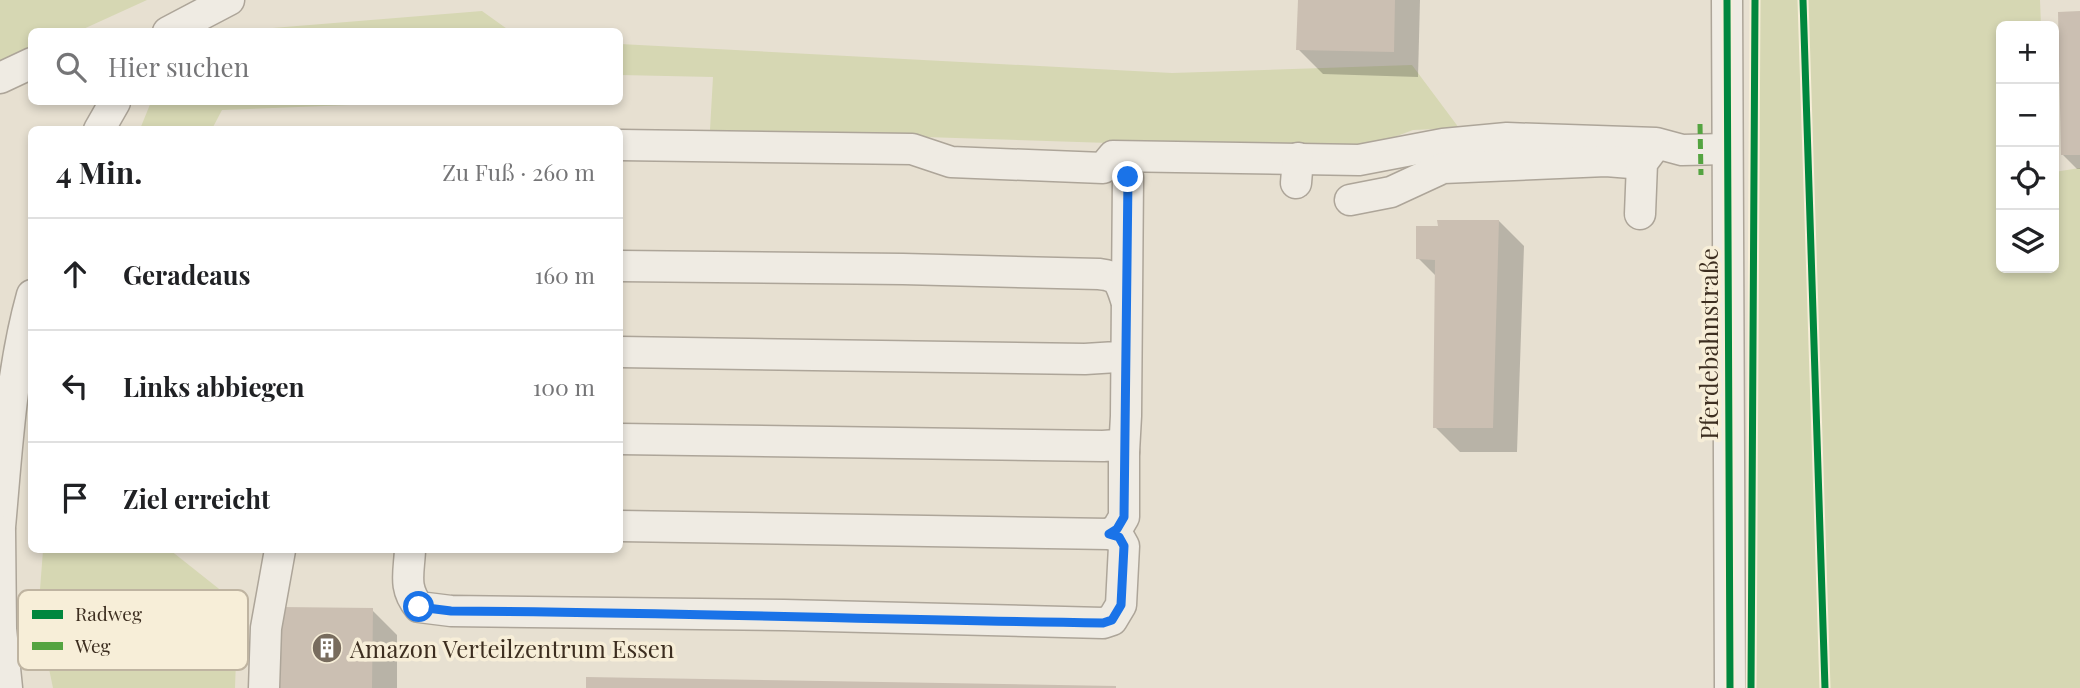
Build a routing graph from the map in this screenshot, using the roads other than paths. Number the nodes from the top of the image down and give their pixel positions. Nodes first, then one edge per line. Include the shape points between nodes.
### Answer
1 (229, 0) edge
2 (1727, 0) edge
3 (176, 28) edge
4 (28, 65) edge
5 (0, 78) edge
6 (113, 105) edge
7 (101, 126) edge
8 (623, 145) edge
9 (780, 148) junction
10 (1727, 149) junction
11 (1649, 153) junction
12 (623, 164) edge
13 (1115, 167) junction
14 (1212, 176) dead end
15 (1350, 200) dead end
16 (1640, 214) dead end
17 (623, 266) edge
18 (1126, 300) junction
19 (28, 309) edge
20 (1126, 351) junction
21 (623, 352) edge
22 (623, 439) edge
23 (1124, 452) junction
24 (623, 526) edge
25 (0, 529) edge
26 (1109, 534) junction
27 (279, 553) edge
28 (410, 553) edge
29 (0, 629) edge
30 (7, 688) edge
31 (264, 688) edge
32 (1730, 688) edge

1 - 3 street
2 - 10 street, Pferdebahnstraße
4 - 5 street
6 - 7 street
8 - 9 street
9 - 12 street via 763,167
9 - 13 street via 912,149 951,162
10 - 11 street
10 - 32 street, Pferdebahnstraße
11 - 13 street via 1507,138 1443,144 1297,171
11 - 15 street via 1606,161 1443,168 1391,192
11 - 16 street
13 - 14 street
13 - 18 street via 1129,219
17 - 18 street via 1099,274 1111,275 1120,283
18 - 20 street
19 - 25 street via 10,412
20 - 21 street via 1117,357 1085,359
20 - 23 street
22 - 23 street via 1117,445
23 - 26 street via 1124,517
24 - 26 street
25 - 29 street
26 - 28 street via 1119,537 1124,546 1121,605 1112,620 1103,623 451,611 419,607 409,596
27 - 31 street via 266,628
29 - 30 street

